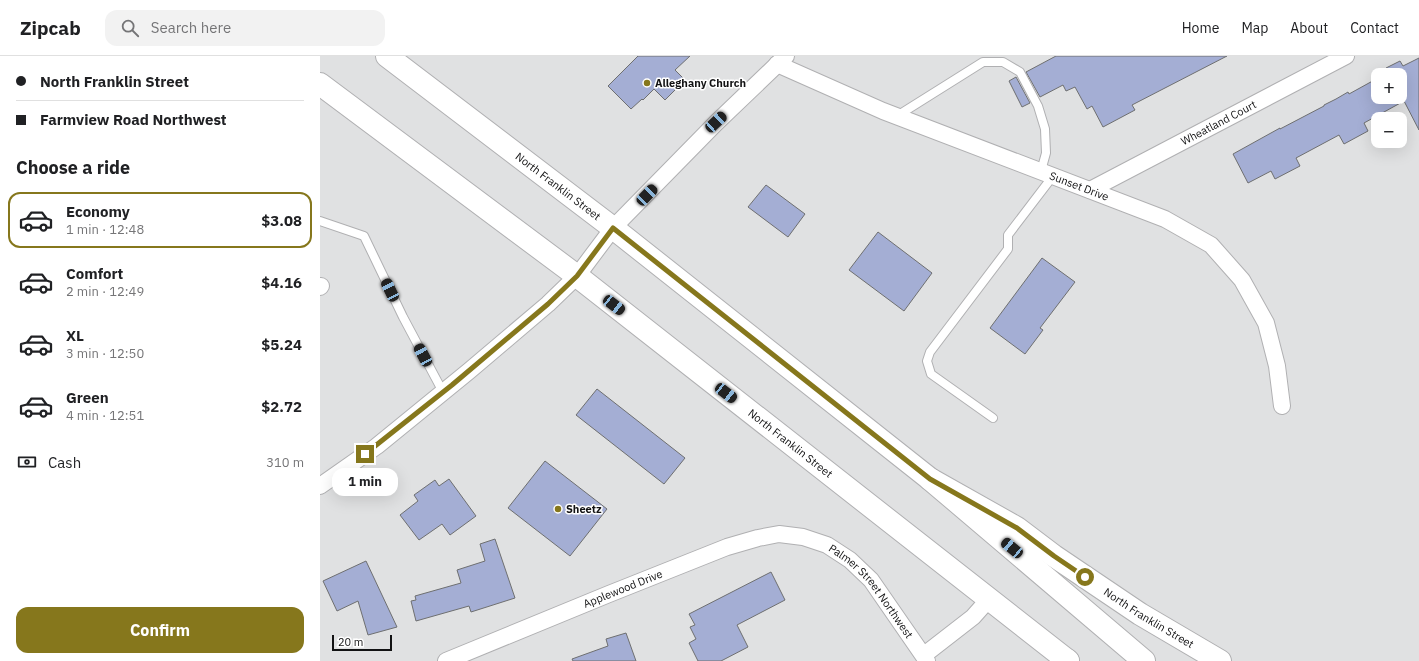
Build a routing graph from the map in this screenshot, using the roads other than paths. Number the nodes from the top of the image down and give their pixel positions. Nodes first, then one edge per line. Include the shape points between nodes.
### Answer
1 (387, 56) edge
2 (1346, 56) edge
3 (782, 60) edge
4 (320, 84) edge
5 (897, 116) junction
6 (1047, 173) junction
7 (1090, 190) junction
8 (320, 221) edge
9 (613, 228) junction
10 (577, 276) junction
11 (443, 392) junction
12 (1282, 406) dead end
13 (993, 418) dead end
14 (930, 479) junction
15 (320, 486) edge
16 (803, 537) joint
17 (989, 599) junction
18 (926, 658) edge
19 (446, 661) edge
20 (1068, 661) edge
21 (1144, 661) edge
22 (1220, 661) edge

1 - 9 main road, North Franklin Street
2 - 7 street, Wheatland Court
3 - 5 street, Sunset Drive
3 - 9 street via 716,122
4 - 10 main road, North Franklin Street
5 - 6 street, Sunset Drive
5 - 6 lane via 983,62 1003,62 1020,72 1038,106 1044,129
6 - 7 street, Sunset Drive
6 - 13 lane via 1008,235 1008,249 930,352 927,361 930,374
7 - 12 street, Sunset Drive via 1165,219 1211,245 1242,280 1266,323 1277,366
8 - 11 lane via 364,236
9 - 10 street
9 - 14 main road, North Franklin Street
10 - 11 street via 548,304
10 - 17 main road, North Franklin Street
11 - 15 street via 377,446
14 - 21 main road
14 - 22 main road, North Franklin Street via 1017,528 1140,614
16 - 18 street, Palmer Street Northwest via 827,545 850,560 871,580
16 - 19 street, Applewood Drive via 779,534 727,548
17 - 18 street via 973,617
17 - 20 main road, North Franklin Street

